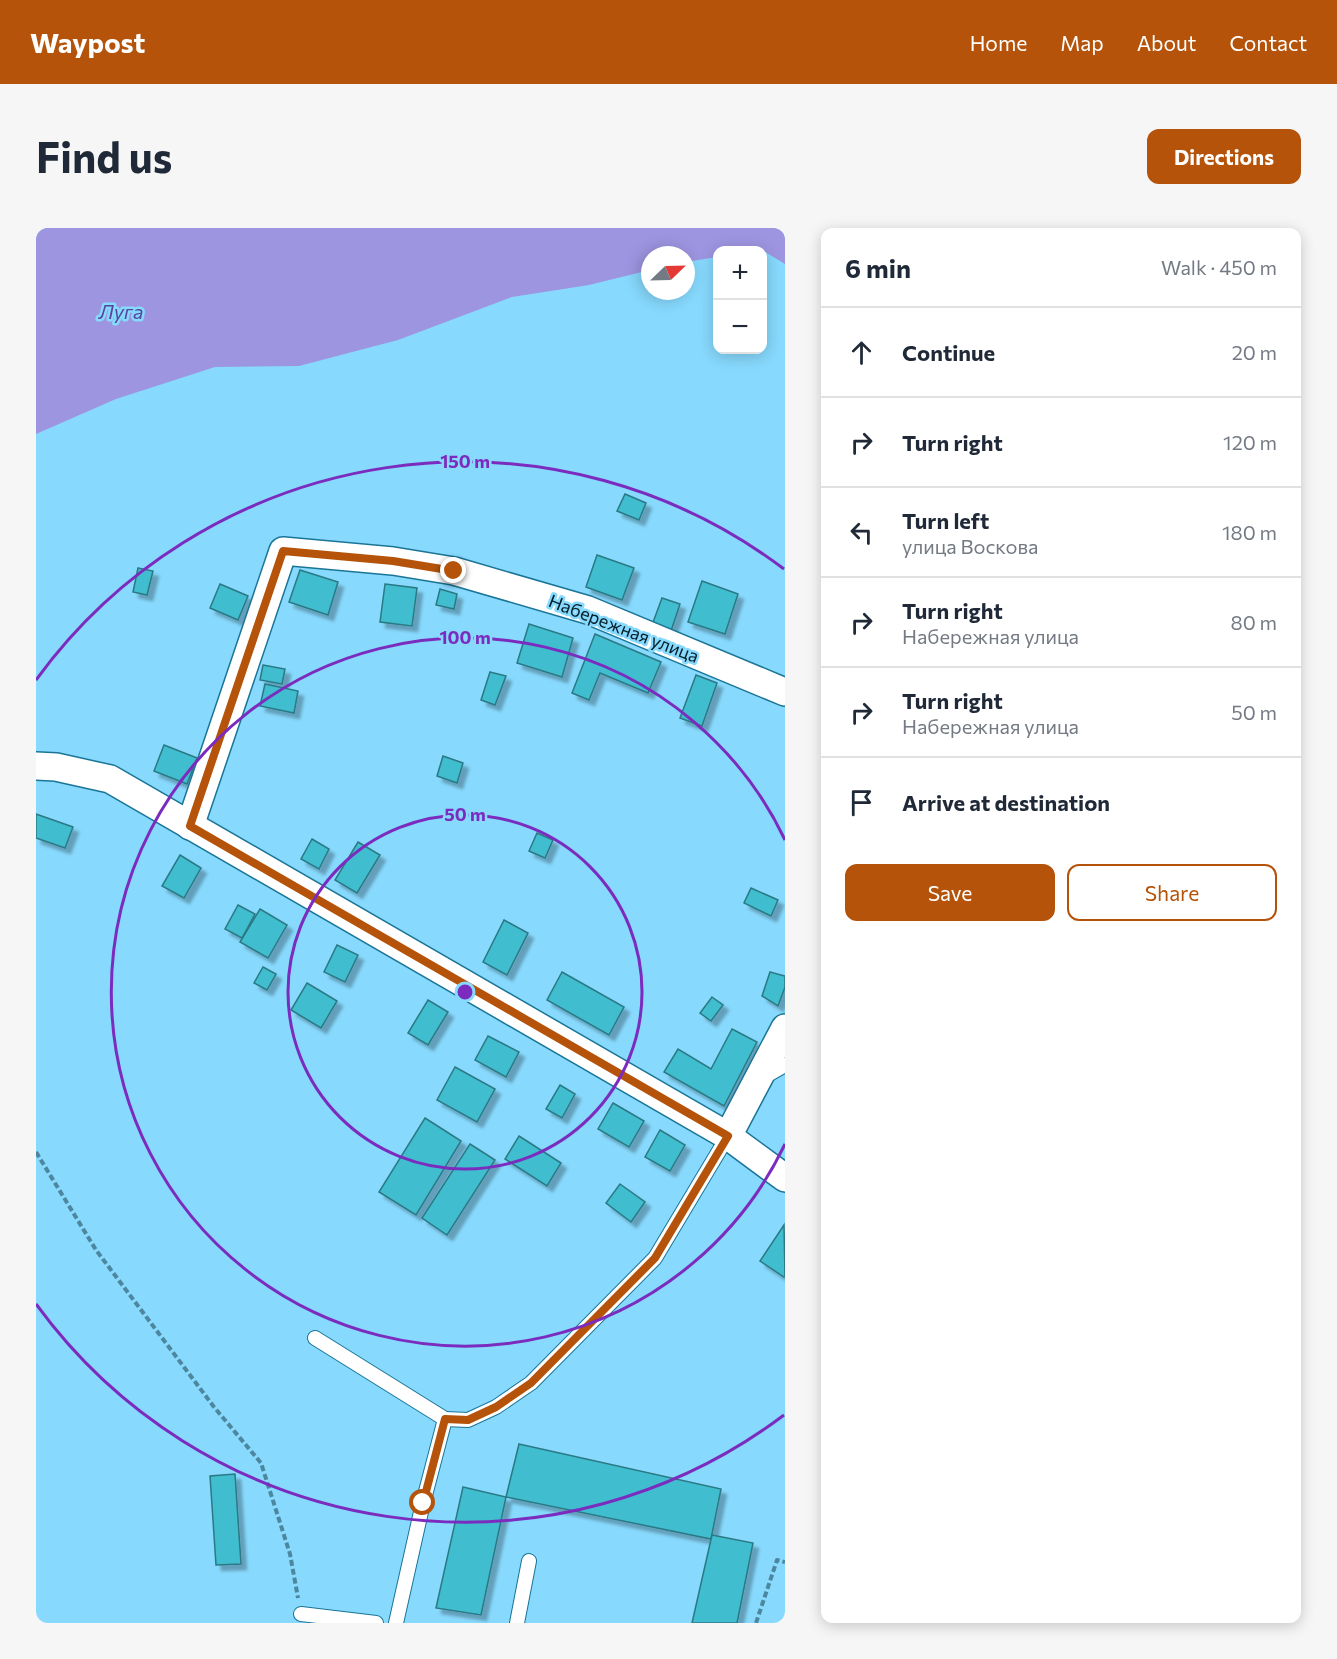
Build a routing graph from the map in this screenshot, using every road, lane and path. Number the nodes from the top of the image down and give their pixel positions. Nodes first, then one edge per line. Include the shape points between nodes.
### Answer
1 (785, 692) edge
2 (36, 766) edge
3 (190, 826) junction
4 (785, 1028) edge
5 (785, 1065) edge
6 (757, 1080) junction
7 (728, 1136) junction
8 (36, 1152) edge
9 (785, 1178) edge
10 (315, 1338) dead end
11 (445, 1419) junction
12 (529, 1562) dead end
13 (785, 1562) edge
14 (301, 1614) joint
15 (376, 1623) edge
16 (396, 1623) edge
17 (517, 1623) edge
18 (756, 1623) edge

1 - 3 street, Набережная улица via 588,610 454,571 283,551
2 - 3 street via 110,779
3 - 7 street
4 - 6 street
5 - 6 lane
6 - 7 street
7 - 9 street
7 - 11 lane via 655,1258 531,1383 468,1420
8 - 14 path via 96,1250 261,1463 290,1554
10 - 11 lane
11 - 16 lane
12 - 17 lane
13 - 18 path via 777,1560
14 - 15 lane

